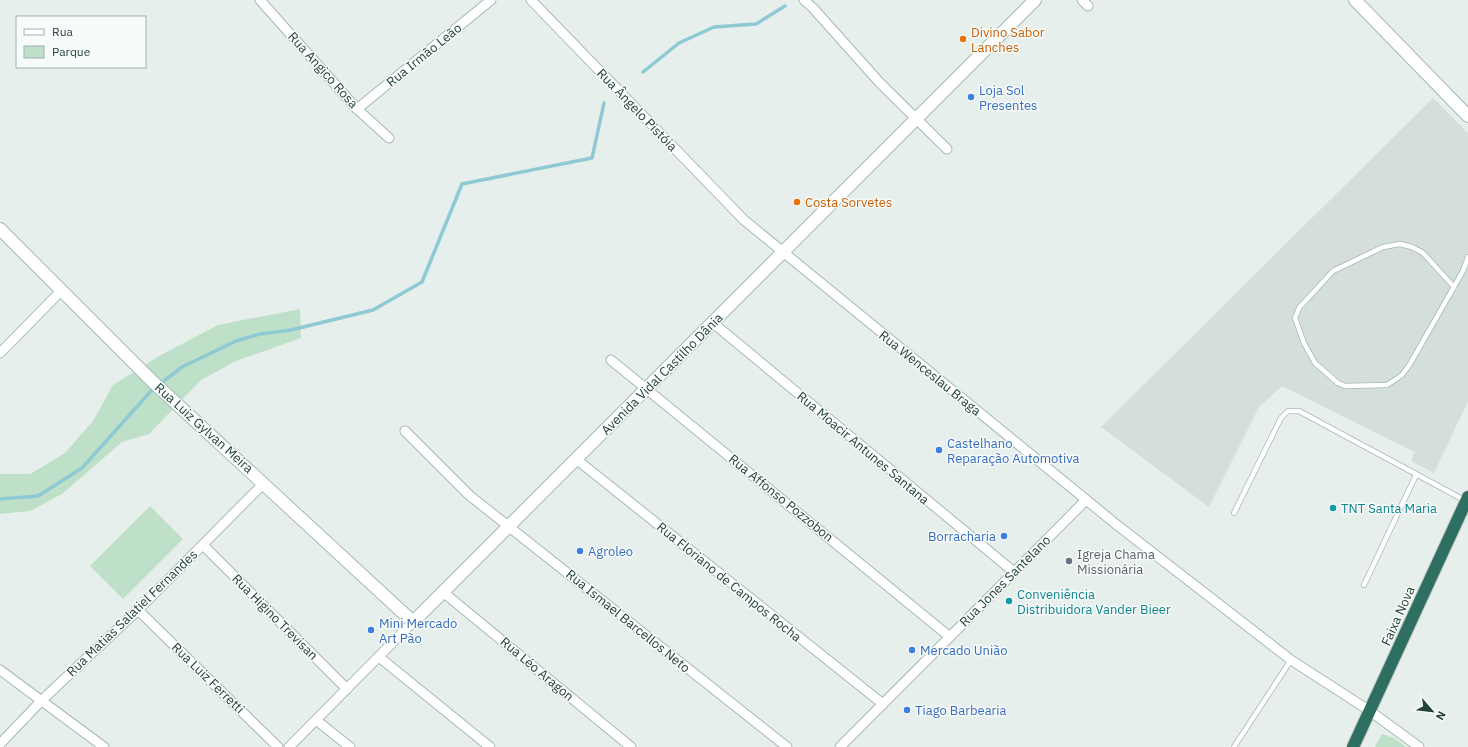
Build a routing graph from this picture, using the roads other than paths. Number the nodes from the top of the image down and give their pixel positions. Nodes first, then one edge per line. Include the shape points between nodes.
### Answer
1 (260, 0) edge
2 (491, 0) edge
3 (531, 0) edge
4 (804, 0) edge
5 (1035, 0) edge
6 (1355, 0) edge
7 (358, 109) junction
8 (1468, 116) edge
9 (916, 119) junction
10 (388, 138) dead end
11 (947, 149) dead end
12 (744, 220) joint
13 (0, 229) edge
14 (783, 252) junction
15 (1468, 257) edge
16 (1454, 287) junction
17 (62, 291) junction
18 (712, 323) junction
19 (0, 353) edge
20 (611, 360) dead end
21 (646, 389) junction
22 (405, 431) dead end
23 (576, 459) junction
24 (1416, 475) junction
25 (264, 483) junction
26 (1467, 499) edge
27 (1086, 500) junction
28 (1234, 513) dead end
29 (509, 526) junction
30 (203, 544) junction
31 (1014, 572) junction
32 (1364, 585) dead end
33 (443, 592) junction
34 (138, 610) junction
35 (414, 622) junction
36 (950, 637) junction
37 (379, 657) junction
38 (1291, 660) junction
39 (0, 670) edge
40 (347, 689) junction
41 (42, 700) junction
42 (883, 704) junction
43 (1370, 711) junction
44 (316, 720) junction
45 (0, 744) edge
46 (104, 747) edge
47 (278, 747) edge
48 (289, 747) edge
49 (350, 747) edge
50 (490, 747) edge
51 (631, 747) edge
52 (787, 747) edge
53 (840, 747) edge
54 (1234, 747) edge
55 (1353, 747) edge
56 (1419, 747) edge

1 - 7 street, Rua Angico Rosa
2 - 7 street, Rua Irmão Leão
3 - 12 street, Rua Ângelo Pistóia
4 - 9 street
5 - 9 street, Avenida Vidal Castilho Dânia
6 - 8 street
7 - 10 street, Rua Angico Rosa
9 - 11 street
9 - 14 street, Avenida Vidal Castilho Dânia
12 - 14 street, Rua Wenceslau Braga
13 - 17 street, Rua Luiz Gylvan Meira
14 - 18 street, Avenida Vidal Castilho Dânia
14 - 27 street, Rua Wenceslau Braga
15 - 16 lane
16 - 16 lane via 1410,364 1402,375 1387,385 1345,386 1338,383 1315,363 1295,318 1299,308 1333,271 1383,247 1400,244 1423,253
17 - 19 street
17 - 25 street, Rua Luiz Gylvan Meira via 153,382
18 - 21 street, Avenida Vidal Castilho Dânia
18 - 31 street, Rua Moacir Antunes Santana
20 - 21 street, Rua Affonso Pozzobon
21 - 23 street, Avenida Vidal Castilho Dânia
21 - 36 street, Rua Affonso Pozzobon
22 - 29 street, Rua Ismael Barcellos Neto via 469,495
23 - 29 street, Avenida Vidal Castilho Dânia
23 - 42 street, Rua Floriano de Campos Rocha
24 - 26 lane
24 - 28 lane via 1299,411 1288,411 1280,418
24 - 32 lane
25 - 30 street, Rua Matias Salatiel Fernandes
25 - 35 street, Rua Luiz Gylvan Meira
26 - 43 highway, Faixa Nova
27 - 31 street, Rua Jones Santelano
27 - 38 street, Rua Wenceslau Braga
29 - 33 street, Avenida Vidal Castilho Dânia
29 - 52 street, Rua Ismael Barcellos Neto
30 - 34 street, Rua Matias Salatiel Fernandes
30 - 40 street, Rua Higino Trevisan
31 - 36 street, Rua Jones Santelano
33 - 35 street, Avenida Vidal Castilho Dânia
33 - 51 street, Rua Léo Aragon
34 - 41 street, Rua Matias Salatiel Fernandes
34 - 47 street, Rua Luiz Ferretti
35 - 37 street, Avenida Vidal Castilho Dânia
36 - 42 street, Rua Jones Santelano
37 - 40 street, Avenida Vidal Castilho Dânia
37 - 50 street
38 - 43 street, Rua Wenceslau Braga
38 - 54 lane
39 - 41 street
40 - 44 street, Avenida Vidal Castilho Dânia
41 - 45 street, Rua Matias Salatiel Fernandes
41 - 46 street
42 - 53 street, Rua Jones Santelano
43 - 55 highway, Faixa Nova
43 - 56 street, Rua Wenceslau Braga
44 - 48 street, Avenida Vidal Castilho Dânia
44 - 49 street

